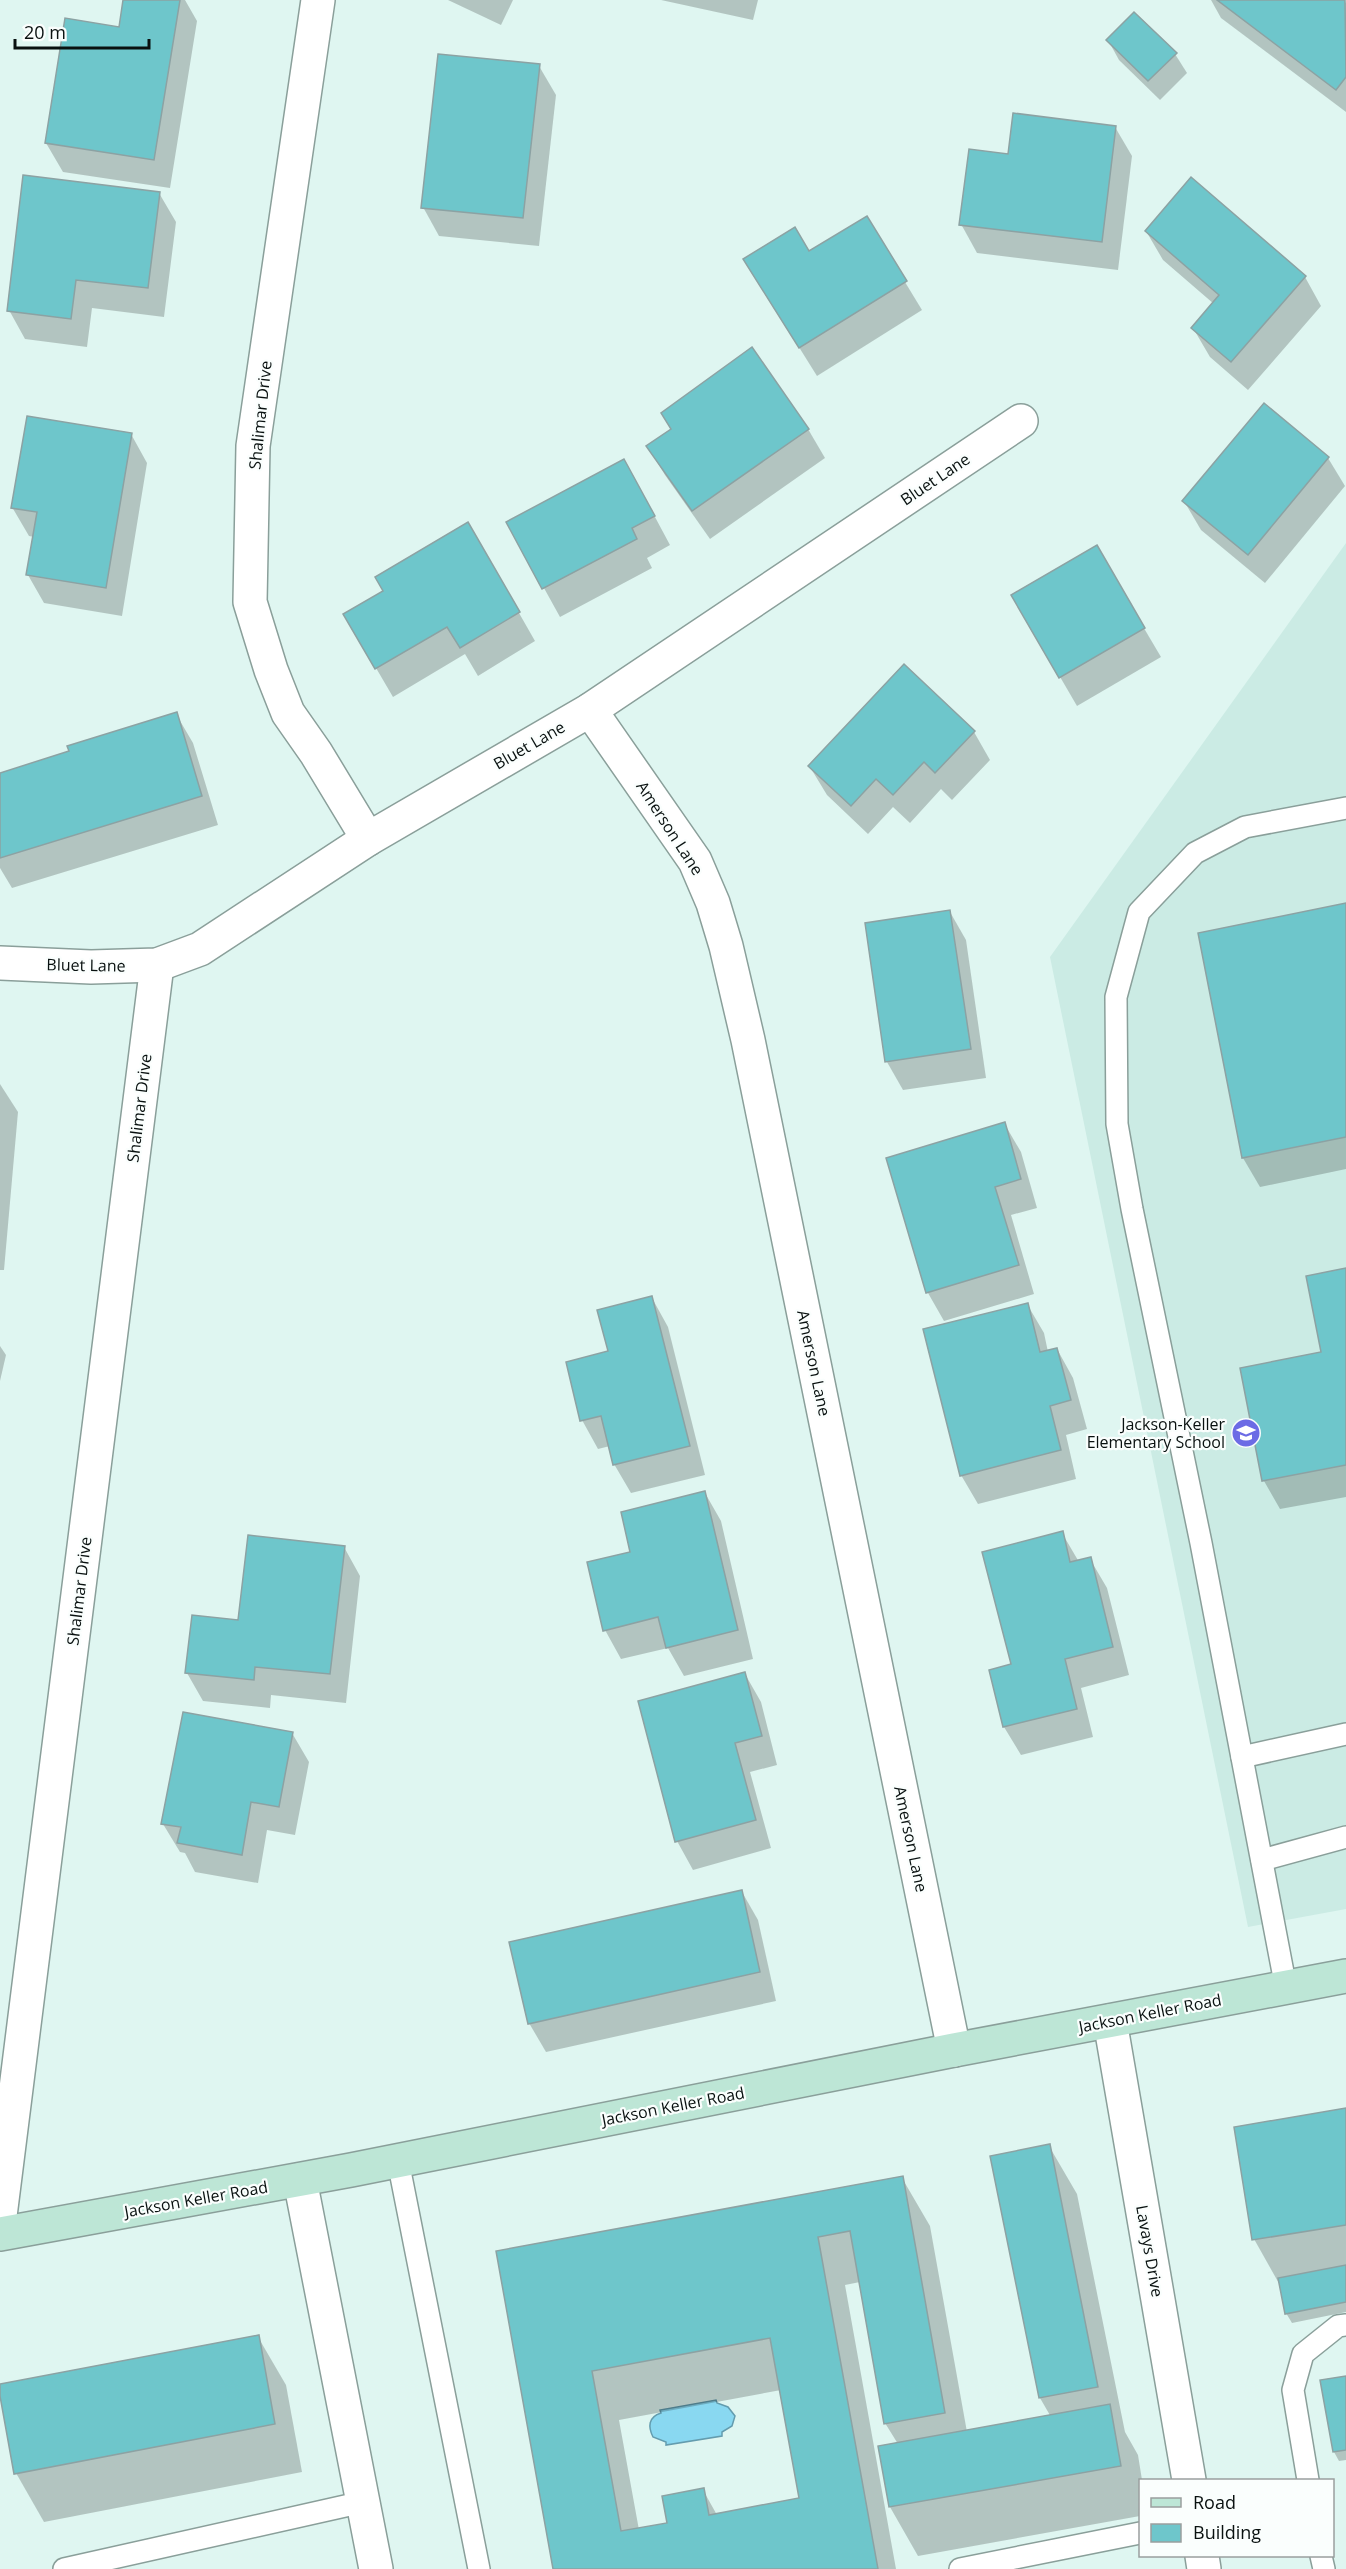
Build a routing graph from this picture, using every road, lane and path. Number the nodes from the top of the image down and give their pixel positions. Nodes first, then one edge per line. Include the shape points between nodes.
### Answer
1 (318, 0) edge
2 (1022, 421) dead end
3 (590, 710) junction
4 (1346, 808) edge
5 (368, 839) junction
6 (0, 963) edge
7 (157, 965) junction
8 (1346, 1734) edge
9 (1242, 1757) junction
10 (1346, 1837) edge
11 (1262, 1860) junction
12 (1346, 1976) edge
13 (1286, 1988) junction
14 (1110, 2021) junction
15 (954, 2050) junction
16 (399, 2161) junction
17 (300, 2180) junction
18 (0, 2216) edge
19 (0, 2234) edge
20 (1346, 2325) edge
21 (1190, 2479) edge
22 (1308, 2479) edge
23 (363, 2502) junction
24 (1139, 2533) edge
25 (64, 2569) edge
26 (376, 2569) edge
27 (478, 2569) edge
28 (960, 2569) edge

1 - 5 street, Shalimar Drive via 254,446 250,602 288,713
2 - 3 street, Bluet Lane
3 - 5 street, Bluet Lane
3 - 15 street, Amerson Lane via 695,861 726,946
4 - 9 lane via 1245,827 1196,853 1139,912 1116,998 1117,1124
5 - 7 street, Bluet Lane via 200,949
6 - 7 street, Bluet Lane
7 - 18 street, Shalimar Drive
8 - 9 lane
9 - 11 lane
10 - 11 lane
11 - 13 lane
12 - 13 main road, Jackson Keller Road
13 - 14 main road, Jackson Keller Road
14 - 15 main road, Jackson Keller Road
14 - 21 street, Lavays Drive
15 - 16 main road, Jackson Keller Road
16 - 17 main road, Jackson Keller Road
16 - 27 lane
17 - 19 main road, Jackson Keller Road
17 - 23 street
20 - 22 lane via 1338,2326 1303,2354 1293,2390
23 - 25 lane
23 - 26 street
24 - 28 lane

